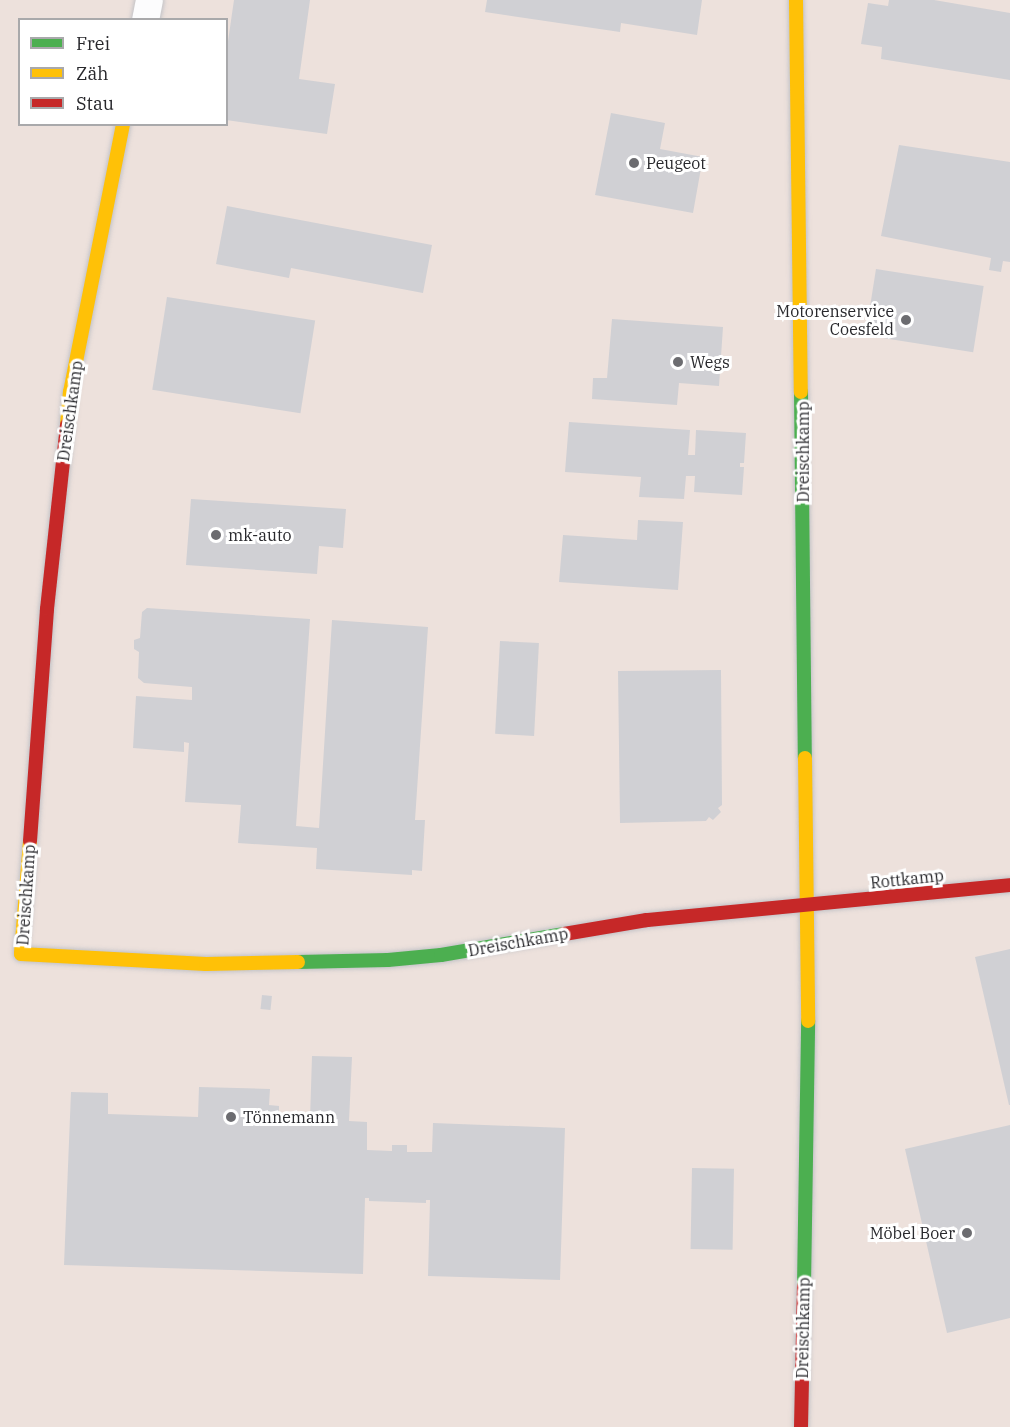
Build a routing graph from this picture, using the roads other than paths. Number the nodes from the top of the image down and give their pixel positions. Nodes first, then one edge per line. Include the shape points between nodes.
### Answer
1 (149, 0) edge
2 (796, 0) edge
3 (145, 18) edge
4 (123, 126) edge
5 (1010, 885) edge
6 (807, 905) junction
7 (801, 1427) edge

1 - 3 street
2 - 6 street, Dreischkamp
4 - 6 street, Dreischkamp via 70,392 47,609 21,954 206,964 388,960 441,955 647,920
5 - 6 street, Rottkamp
6 - 7 street, Dreischkamp via 809,1071

